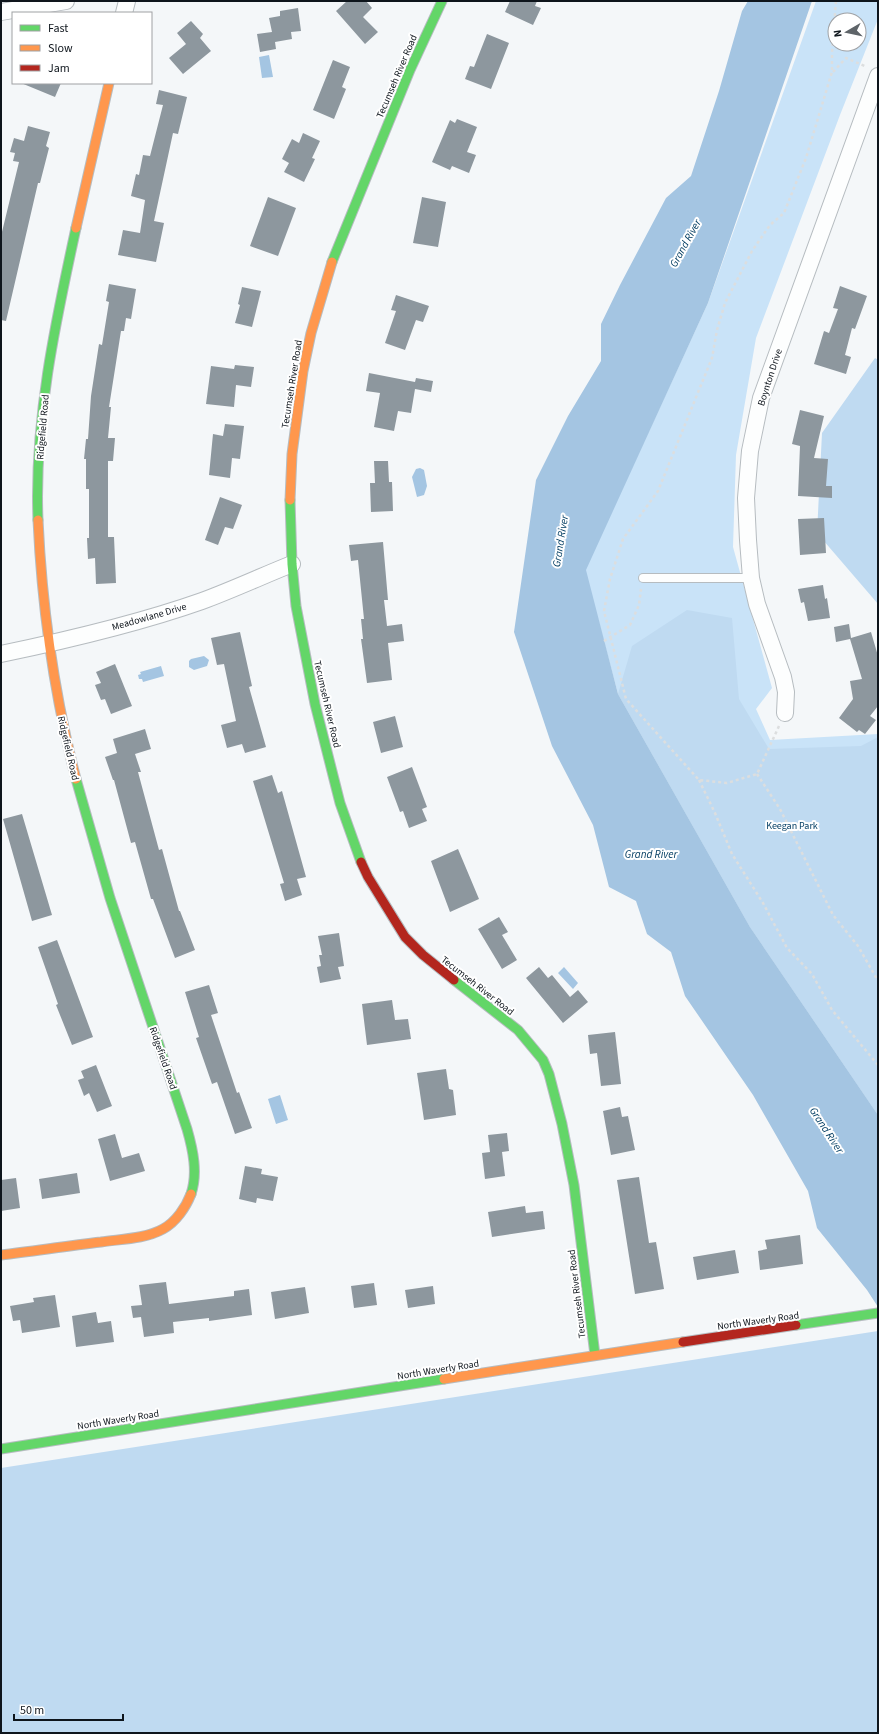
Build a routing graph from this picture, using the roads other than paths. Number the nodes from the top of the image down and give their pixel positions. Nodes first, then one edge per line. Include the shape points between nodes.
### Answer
1 (66, 1) edge
2 (127, 1) edge
3 (442, 1) edge
4 (1, 12) edge
5 (124, 12) edge
6 (875, 72) edge
7 (109, 84) edge
8 (292, 564) junction
9 (643, 578) road end
10 (751, 578) junction
11 (49, 644) junction
12 (1, 654) edge
13 (784, 713) road end
14 (1, 1254) edge
15 (878, 1313) edge
16 (595, 1355) junction
17 (1, 1449) edge

1 - 4 street
2 - 5 street
3 - 8 street, Tecumseh River Road via 410,70 334,257 311,333 303,371 292,454
6 - 10 street, Boynton Drive via 761,398 750,451 746,498
7 - 11 street, Ridgefield Road via 64,288 49,368 40,436 40,562
8 - 11 street, Meadowlane Drive via 202,601
8 - 16 street, Tecumseh River Road via 296,606 315,704 340,803 368,877 405,937 422,955 518,1030 543,1060 562,1124 574,1185
9 - 10 lane
10 - 13 street, Boynton Drive via 757,604 783,677 786,692
11 - 12 street, Meadowlane Drive
11 - 14 street, Ridgefield Road via 58,701 77,783 113,906 181,1106 189,1136 194,1186 188,1204 164,1228 150,1234
15 - 16 street, North Waverly Road
16 - 17 street, North Waverly Road

